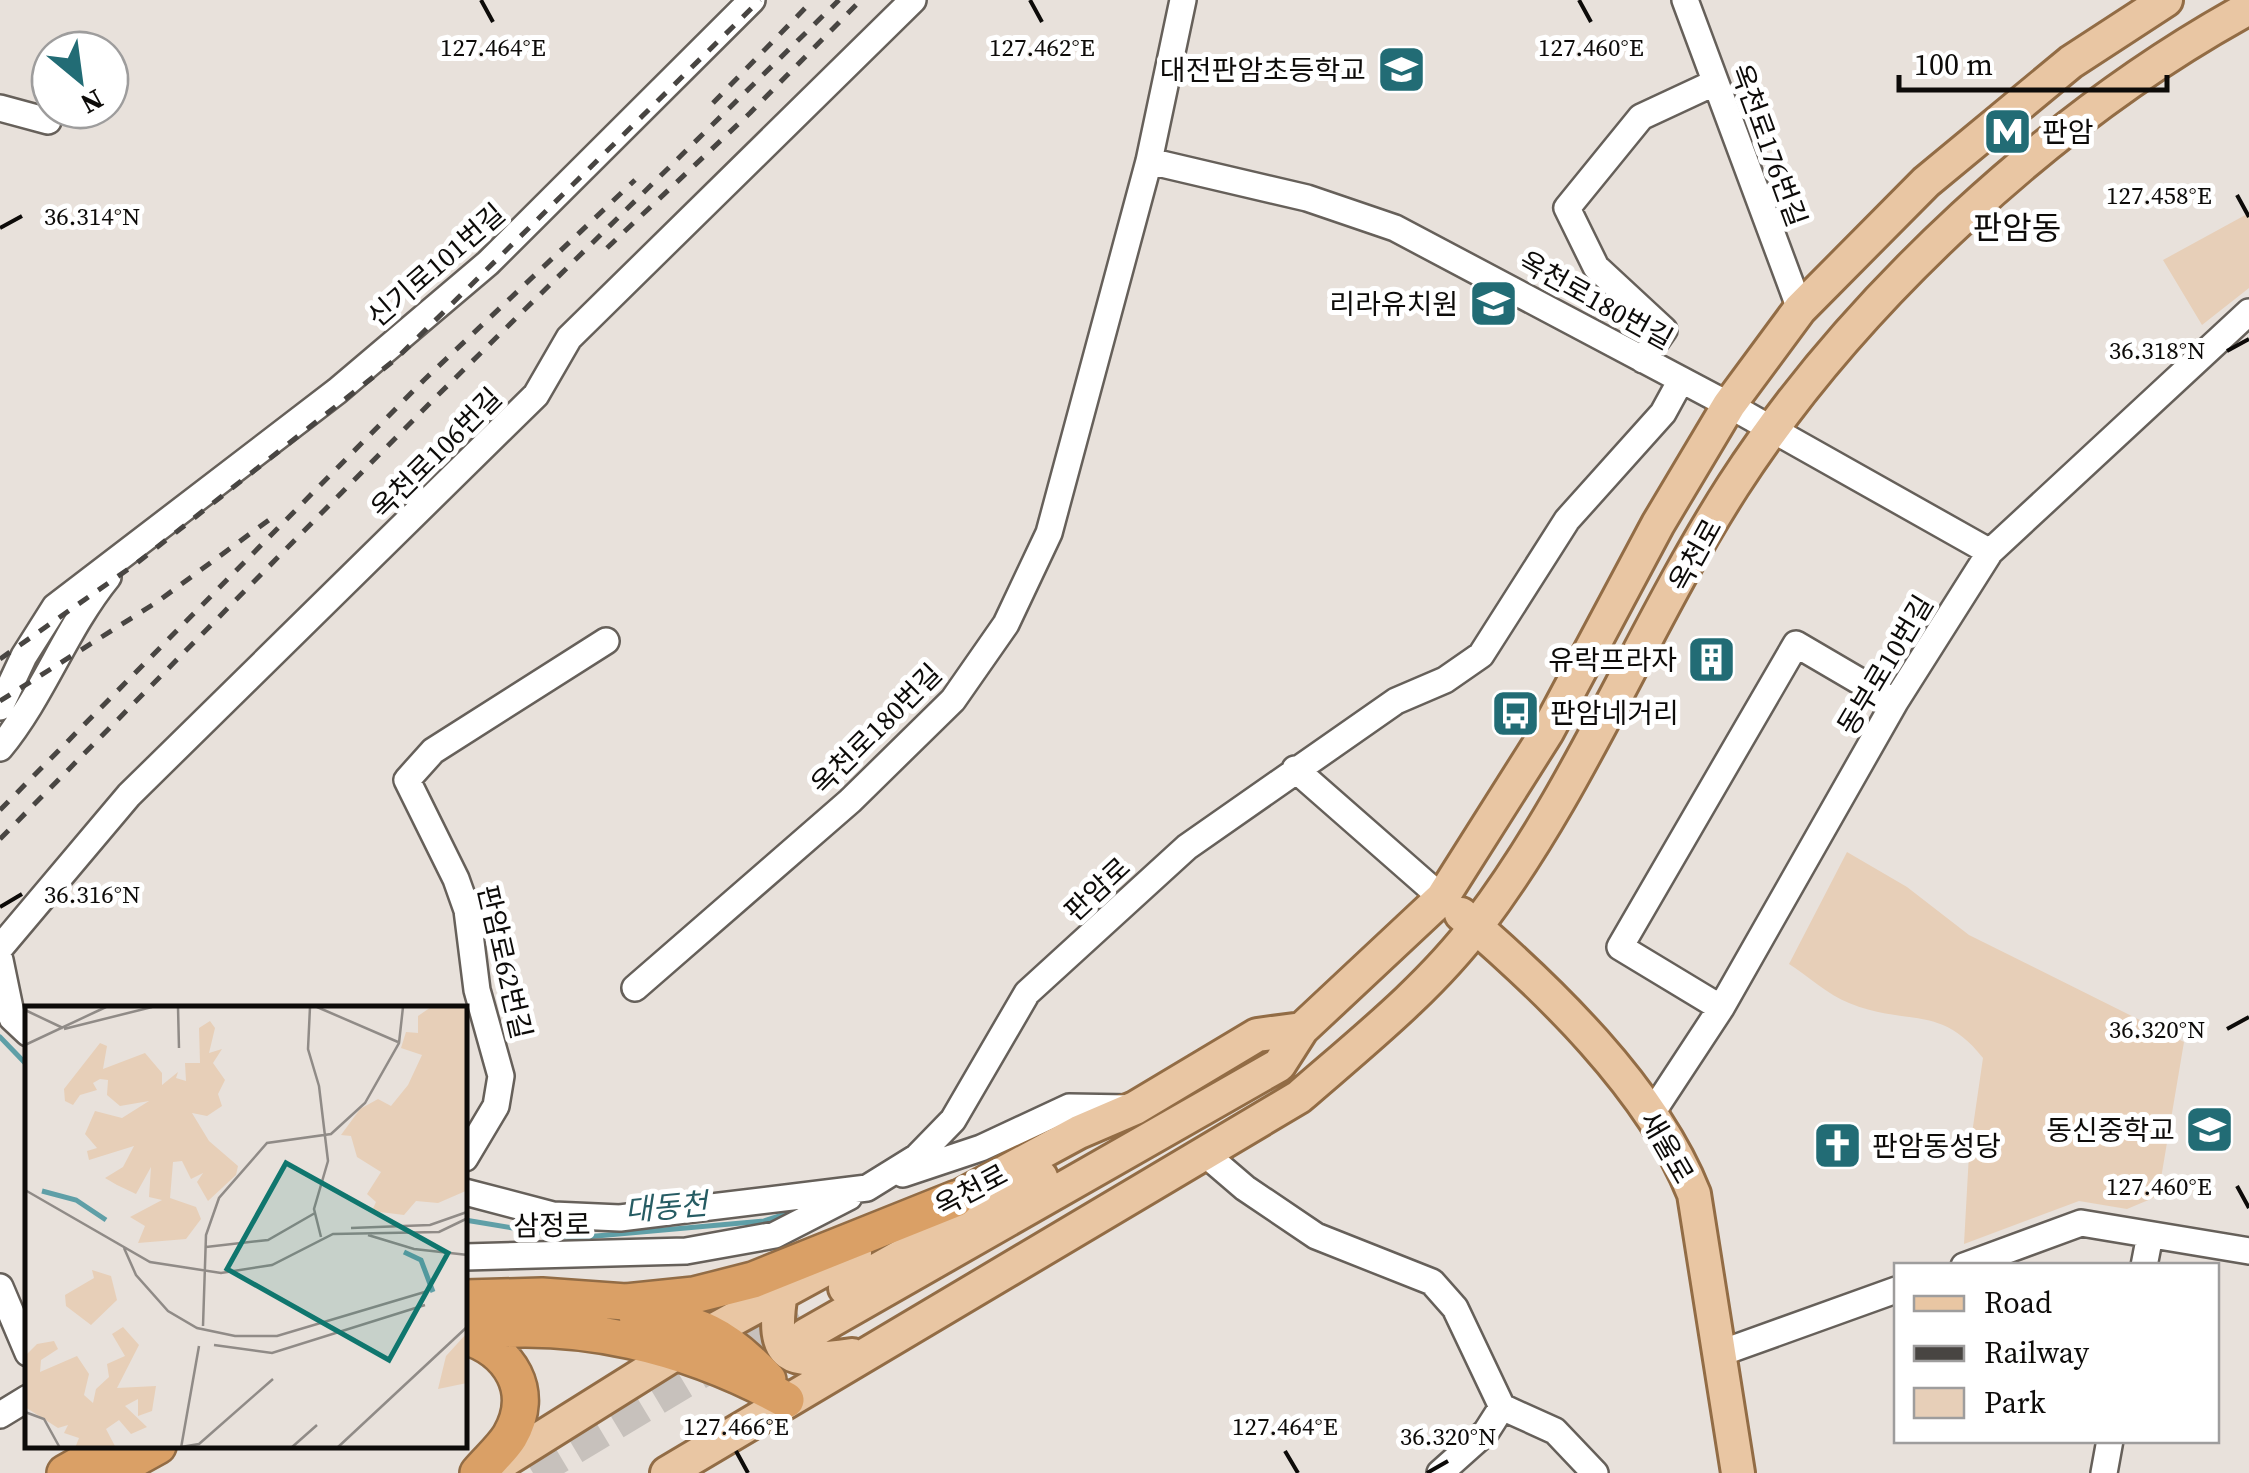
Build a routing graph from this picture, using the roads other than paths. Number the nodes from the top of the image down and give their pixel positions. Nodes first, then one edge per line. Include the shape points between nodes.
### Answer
1 (752, 0) edge
2 (913, 0) edge
3 (1183, 0) edge
4 (1686, 0) edge
5 (2166, 0) edge
6 (2249, 8) edge
7 (1714, 82) junction
8 (0, 108) edge
9 (30, 116) edge
10 (1148, 160) junction
11 (1800, 309) junction
12 (2249, 312) edge
13 (1643, 360) junction
14 (1680, 382) junction
15 (1729, 405) junction
16 (1770, 431) junction
17 (136, 548) junction
18 (1990, 552) junction
19 (606, 641) dead end
20 (1896, 702) junction
21 (0, 707) edge
22 (0, 748) edge
23 (1295, 770) junction
24 (1442, 898) junction
25 (1476, 927) junction
26 (0, 948) edge
27 (0, 960) edge
28 (635, 988) dead end
29 (1720, 1008) junction
30 (20, 1026) edge
31 (1302, 1029) junction
32 (1134, 1108) junction
33 (1652, 1113) junction
34 (1203, 1152) junction
35 (468, 1153) edge
36 (874, 1184) junction
37 (468, 1193) edge
38 (955, 1199) junction
39 (2150, 1235) junction
40 (2249, 1250) edge
41 (468, 1257) edge
42 (1972, 1263) edge
43 (2145, 1263) edge
44 (0, 1287) edge
45 (1894, 1291) edge
46 (542, 1296) junction
47 (468, 1298) edge
48 (795, 1314) junction
49 (710, 1332) junction
50 (468, 1334) edge
51 (468, 1335) edge
52 (25, 1345) edge
53 (678, 1352) junction
54 (871, 1352) junction
55 (1718, 1354) junction
56 (25, 1400) edge
57 (786, 1400) junction
58 (1502, 1406) junction
59 (0, 1415) edge
60 (2109, 1443) edge
61 (109, 1448) edge
62 (154, 1448) edge
63 (66, 1473) edge
64 (109, 1473) edge
65 (482, 1473) edge
66 (667, 1473) edge
67 (1440, 1473) edge
68 (1595, 1473) edge
69 (1738, 1473) edge
70 (2104, 1473) edge

1 - 17 street, 신기로101번길 via 488,262
2 - 26 street, 옥천로106번길 via 569,338 536,395 129,795
3 - 10 street, 옥천로180번길
4 - 7 street, 옥천로176번길
5 - 11 main road, 옥천로 via 2071,62 1926,182
6 - 16 main road, 옥천로 via 2173,50 2042,147 1926,256
7 - 11 street, 옥천로176번길
7 - 13 street via 1640,117 1566,208 1596,267 1664,330
8 - 9 street
10 - 13 street, 옥천로180번길 via 1307,198 1395,228
10 - 28 street, 옥천로180번길 via 1049,533 1006,624 954,700 850,801
11 - 15 main road, 옥천로
12 - 18 street, 동부로10번길
13 - 14 street, 옥천로180번길
14 - 15 street, 옥천로180번길
14 - 23 street, 판암로 via 1663,413 1567,520 1481,655 1396,701
15 - 16 street, 옥천로180번길
15 - 24 main road, 옥천로 via 1547,732
16 - 18 street, 옥천로180번길
16 - 25 main road, 옥천로 via 1730,490 1528,854
17 - 21 street via 56,607
17 - 22 street via 78,618 26,715
18 - 20 street, 동부로10번길
19 - 35 street, 판암로62번길 via 433,751 407,780 466,910 501,1076 496,1106
20 - 29 street, 동부로10번길
20 - 29 street via 1796,644 1620,946
23 - 24 street
23 - 36 street, 판암로 via 1187,847 1028,993 954,1120 917,1157
24 - 25 main road, 새울로
24 - 31 main road, 옥천로
25 - 33 main road, 새울로
25 - 34 main road, 옥천로 via 1299,1097
27 - 30 street
29 - 33 street, 동부로10번길
31 - 32 main road, 옥천로 via 1257,1036
31 - 48 main road
32 - 36 street, 삼정로 via 1070,1107 981,1148
32 - 38 main road, 옥천로
33 - 55 main road, 새울로 via 1678,1152 1694,1194
34 - 54 main road, 옥천로
34 - 58 street via 1316,1236 1432,1282 1455,1308
36 - 37 street, 판암로 via 620,1218 553,1215
36 - 41 street, 삼정로 via 775,1236 589,1256
38 - 46 highway via 718,1290 626,1302
38 - 48 main road, 옥천로
39 - 40 street
39 - 42 street via 2081,1224
39 - 43 street
44 - 52 street
45 - 55 street
46 - 47 highway
46 - 49 highway
48 - 49 main road, 옥천로
48 - 54 main road via 776,1332 798,1358
49 - 53 main road, 옥천로
49 - 57 highway via 730,1341
50 - 53 highway via 553,1331 628,1338
51 - 65 highway via 495,1348 522,1395 510,1436
53 - 57 highway
53 - 65 main road, 옥천로
54 - 57 main road, 옥천로
55 - 69 main road, 새울로
56 - 59 street
57 - 66 main road, 옥천로
58 - 67 street via 1486,1432
58 - 68 street via 1555,1431
60 - 70 street
61 - 63 highway
62 - 64 highway

